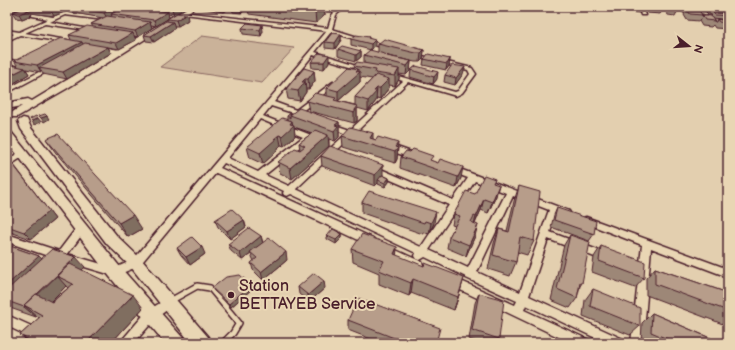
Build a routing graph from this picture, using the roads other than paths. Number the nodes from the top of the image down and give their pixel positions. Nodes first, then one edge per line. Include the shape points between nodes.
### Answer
1 (10, 7) edge
2 (78, 7) edge
3 (193, 7) edge
4 (322, 7) edge
5 (343, 7) edge
6 (640, 7) edge
7 (7, 9) edge
8 (30, 10) edge
9 (337, 11) junction
10 (23, 13) junction
11 (63, 13) junction
12 (643, 14) dead end
13 (177, 15) junction
14 (53, 18) junction
15 (117, 19) edge
16 (110, 20) junction
17 (44, 22) junction
18 (92, 30) junction
19 (330, 30) junction
20 (7, 31) edge
21 (99, 31) edge
22 (19, 33) junction
23 (79, 36) edge
24 (7, 39) edge
25 (73, 41) edge
26 (66, 42) junction
27 (60, 45) edge
28 (91, 46) edge
29 (395, 49) edge
30 (119, 52) junction
31 (311, 53) junction
32 (407, 53) edge
33 (7, 61) edge
34 (29, 61) edge
35 (22, 64) junction
36 (58, 64) edge
37 (360, 64) junction
38 (12, 69) edge
39 (371, 70) edge
40 (351, 71) edge
41 (24, 72) edge
42 (386, 74) edge
43 (37, 75) junction
44 (338, 80) edge
45 (407, 80) junction
46 (7, 91) edge
47 (47, 97) junction
48 (269, 103) junction
49 (7, 106) edge
50 (297, 112) junction
51 (14, 116) edge
52 (258, 116) junction
53 (310, 118) edge
54 (324, 123) edge
55 (7, 129) edge
56 (351, 133) junction
57 (7, 134) edge
58 (365, 138) edge
59 (379, 144) edge
60 (23, 154) junction
61 (223, 158) junction
62 (422, 159) edge
63 (7, 164) edge
64 (368, 167) edge
65 (444, 167) edge
66 (215, 168) junction
67 (258, 176) junction
68 (473, 177) junction
69 (289, 191) junction
70 (511, 192) junction
71 (281, 199) junction
72 (455, 204) junction
73 (554, 208) junction
74 (81, 229) junction
75 (545, 234) junction
76 (7, 238) edge
77 (648, 243) junction
78 (423, 253) junction
79 (63, 256) junction
80 (616, 262) edge
81 (136, 263) junction
82 (416, 263) junction
83 (52, 267) edge
84 (429, 270) edge
85 (115, 272) junction
86 (728, 273) edge
87 (470, 274) junction
88 (443, 276) edge
89 (523, 298) junction
90 (168, 303) junction
91 (518, 312) junction
92 (151, 315) junction
93 (7, 320) edge
94 (30, 343) edge
95 (127, 343) edge
96 (176, 343) edge
97 (202, 343) edge
98 (223, 343) edge
99 (582, 343) edge
100 (619, 343) edge
101 (637, 343) edge

1 - 7 street
2 - 11 street
3 - 13 main road
4 - 9 lane
5 - 9 street
6 - 12 street
7 - 10 street
8 - 10 street
9 - 19 street
10 - 14 street
11 - 14 street
11 - 16 street
13 - 19 street
13 - 30 main road via 137,38
14 - 17 street
15 - 16 street
16 - 18 street
17 - 18 street
17 - 22 street
18 - 21 street
18 - 23 street
19 - 29 street via 380,48
19 - 31 street
20 - 22 street
22 - 24 street
22 - 26 street
25 - 26 street
26 - 27 street
28 - 30 street
30 - 47 main road
31 - 37 street
31 - 48 street
32 - 45 street via 470,69 473,72 456,94
33 - 35 street
34 - 35 street
35 - 38 street
36 - 43 street
37 - 39 street
37 - 40 street
41 - 43 street
42 - 45 street
43 - 46 street
44 - 50 street via 317,100
45 - 56 street via 365,116
47 - 49 main road
47 - 51 main road
48 - 50 street
48 - 52 street
50 - 53 street
51 - 55 main road
51 - 81 main road via 112,240
52 - 61 street
52 - 67 street via 311,139
54 - 56 street
56 - 58 street
56 - 69 street
57 - 60 main road
59 - 62 street
60 - 63 street
60 - 74 main road
61 - 66 street
61 - 67 street
64 - 72 street
65 - 68 street
66 - 71 street
66 - 81 street
67 - 69 street
68 - 70 street
68 - 72 street
69 - 71 street
69 - 78 street
70 - 73 street
70 - 87 street
71 - 82 street
72 - 78 street
73 - 75 street
73 - 77 street
74 - 79 street
74 - 85 main road
75 - 80 street
75 - 89 street
76 - 79 street
77 - 86 street
77 - 101 street via 641,272
78 - 82 street
78 - 87 street
79 - 83 street
79 - 85 street
81 - 85 street
81 - 90 main road
82 - 84 street
85 - 92 main road
87 - 89 street
88 - 91 street
89 - 91 street
89 - 100 street
90 - 92 street
90 - 97 main road
90 - 98 lane via 198,286 210,288 239,323
91 - 99 street
92 - 95 street
92 - 96 main road
93 - 94 street via 34,333 35,337

